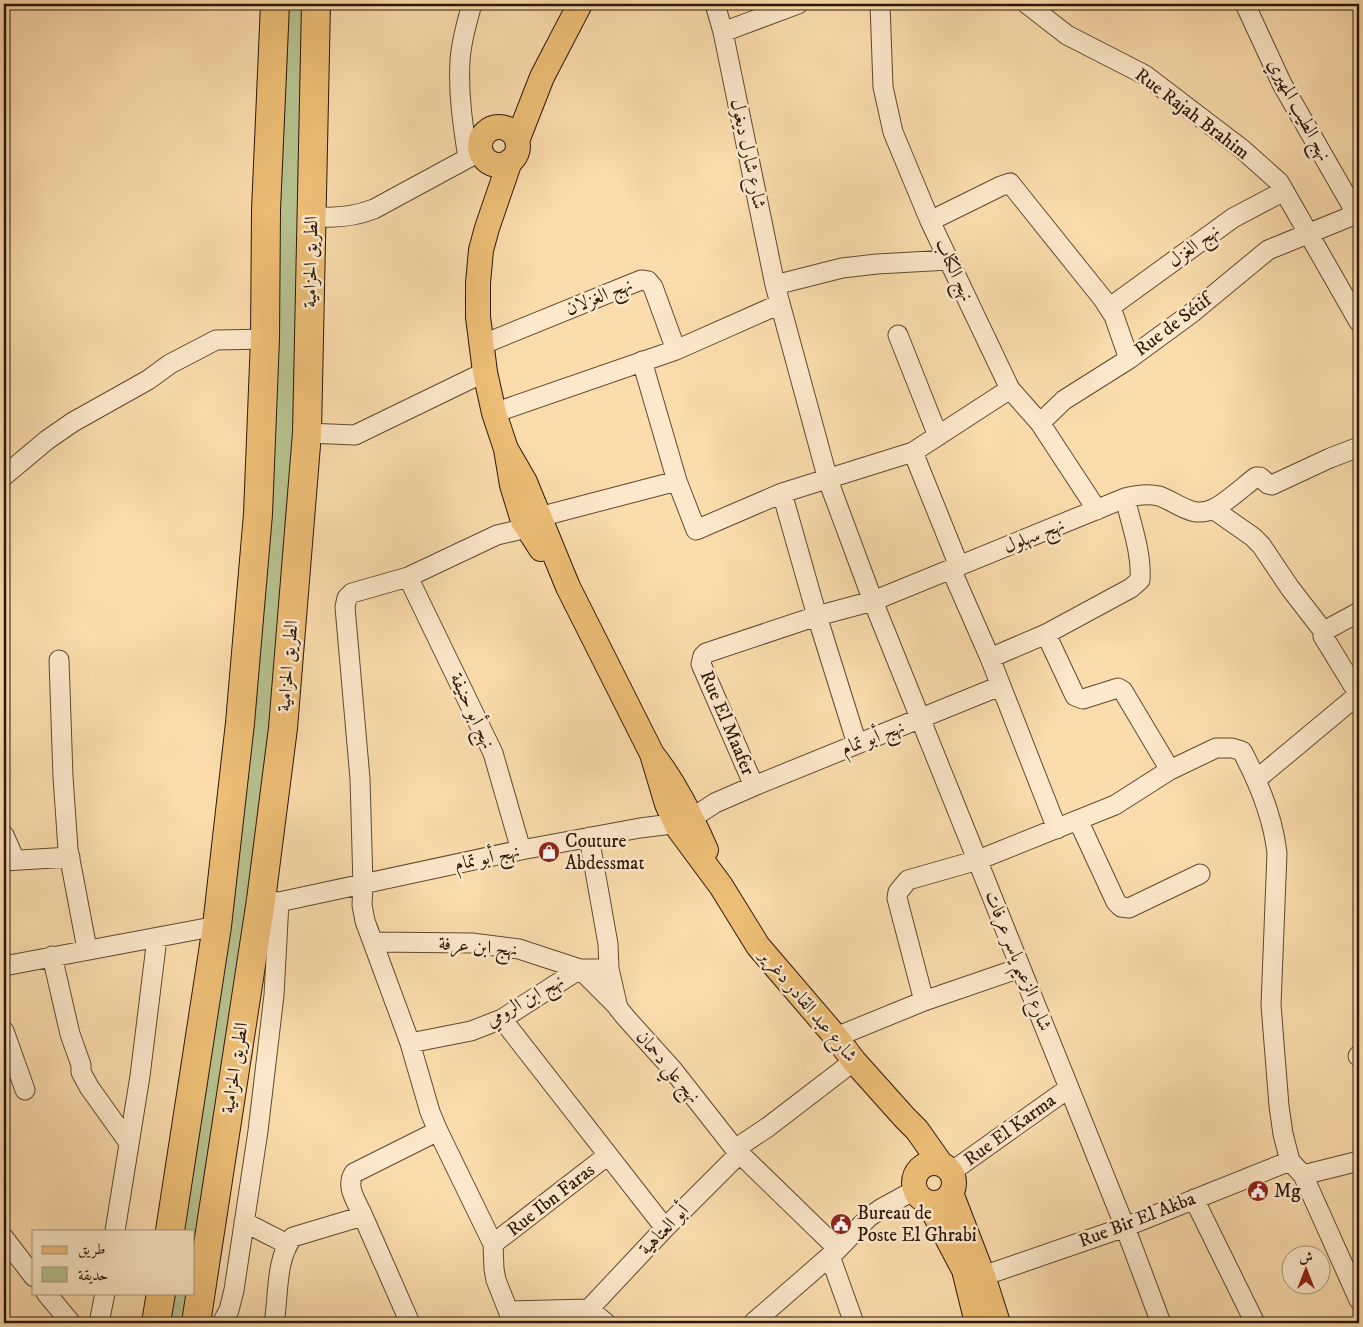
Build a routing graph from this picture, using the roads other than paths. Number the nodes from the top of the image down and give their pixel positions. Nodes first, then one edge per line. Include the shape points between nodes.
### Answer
1 (275, 4) edge
2 (316, 4) edge
3 (472, 4) edge
4 (565, 4) edge
5 (580, 4) edge
6 (715, 4) edge
7 (798, 4) edge
8 (880, 4) edge
9 (1027, 4) edge
10 (1245, 4) edge
11 (724, 32) junction
12 (511, 143) junction
13 (478, 155) junction
14 (1284, 190) junction
15 (1358, 213) edge
16 (311, 216) junction
17 (930, 221) junction
18 (486, 228) junction
19 (1309, 233) junction
20 (949, 260) junction
21 (775, 284) junction
22 (780, 304) junction
23 (1109, 308) junction
24 (1359, 322) edge
25 (898, 336) dead end
26 (264, 339) junction
27 (481, 346) junction
28 (676, 350) junction
29 (1129, 359) junction
30 (642, 361) junction
31 (485, 372) junction
32 (1010, 389) junction
33 (494, 413) junction
34 (1040, 423) junction
35 (307, 433) junction
36 (938, 436) junction
37 (1359, 447) edge
38 (913, 452) junction
39 (4, 476) edge
40 (828, 480) junction
41 (677, 481) junction
42 (782, 493) junction
43 (1125, 498) junction
44 (1097, 510) junction
45 (1204, 511) junction
46 (531, 517) junction
47 (955, 568) junction
48 (408, 577) junction
49 (873, 601) junction
50 (1359, 612) edge
51 (817, 616) junction
52 (1046, 634) junction
53 (1324, 634) junction
54 (990, 658) junction
55 (59, 660) dead end
56 (701, 660) joint
57 (1000, 686) junction
58 (1359, 695) edge
59 (922, 719) junction
60 (857, 744) junction
61 (1170, 770) junction
62 (1257, 779) junction
63 (754, 786) junction
64 (681, 816) junction
65 (1078, 820) junction
66 (1057, 829) junction
67 (4, 835) edge
68 (589, 837) junction
69 (521, 850) junction
70 (70, 857) junction
71 (9, 860) edge
72 (978, 860) junction
73 (1200, 874) dead end
74 (363, 884) junction
75 (270, 901) junction
76 (217, 926) junction
77 (157, 938) junction
78 (374, 942) junction
79 (87, 949) junction
80 (52, 956) junction
81 (4, 966) edge
82 (1020, 968) junction
83 (580, 969) junction
84 (609, 969) junction
85 (924, 1001) junction
86 (618, 1008) junction
87 (502, 1019) junction
88 (4, 1031) edge
89 (836, 1037) junction
90 (410, 1042) junction
91 (854, 1061) junction
92 (1069, 1088) junction
93 (25, 1090) dead end
94 (905, 1118) junction
95 (438, 1131) junction
96 (129, 1143) junction
97 (738, 1151) junction
98 (608, 1155) junction
99 (1290, 1161) junction
100 (1359, 1161) edge
101 (1303, 1175) junction
102 (948, 1176) junction
103 (919, 1190) junction
104 (1194, 1199) junction
105 (363, 1216) junction
106 (244, 1222) junction
107 (1125, 1226) junction
108 (665, 1228) junction
109 (115, 1230) edge
110 (170, 1230) edge
111 (287, 1244) junction
112 (493, 1244) junction
113 (7, 1250) edge
114 (834, 1252) junction
115 (32, 1275) edge
116 (983, 1276) junction
117 (47, 1294) edge
118 (104, 1294) edge
119 (161, 1294) edge
120 (1359, 1300) edge
121 (589, 1309) junction
122 (276, 1314) edge
123 (973, 1316) edge
124 (511, 1317) edge
125 (71, 1323) edge
126 (99, 1323) edge
127 (156, 1323) edge
128 (196, 1323) edge
129 (222, 1323) edge
130 (285, 1323) edge
131 (410, 1323) edge
132 (606, 1323) edge
133 (753, 1323) edge
134 (854, 1323) edge
135 (998, 1323) edge
136 (1161, 1323) edge
137 (1255, 1323) edge

1 - 26 highway, الطريق الحزامية
2 - 16 highway, الطريق الحزامية
3 - 13 street via 460,61 461,110
4 - 12 main road via 532,65
5 - 12 main road
6 - 11 street, شارع شارل ديغول
7 - 11 street
8 - 17 street, نهج الكتاب via 882,87 893,132
9 - 14 street, Rue Rajah Brahim via 1067,35 1145,75 1242,149
10 - 15 street, نهج الطيب المهيري via 1282,84
11 - 21 street, شارع شارل ديغول
12 - 13 main road via 504,164 492,163
12 - 13 main road, شارع عبد القادر دغرير via 494,128 484,134
12 - 18 main road, شارع عبد القادر دغرير
13 - 16 street via 374,209 340,218
13 - 18 main road, شارع عبد القادر دغرير
14 - 19 street, Rue Rajah Brahim
14 - 23 street, نهج الغزل via 1233,218
15 - 19 street, Rue de Sétif
16 - 35 highway, الطريق الحزامية
17 - 20 street, نهج الكتاب
17 - 23 street via 1010,183
18 - 27 main road, شارع عبد القادر دغرير via 478,283
19 - 24 street, Rue Rajah Brahim
19 - 29 street, Rue de Sétif via 1268,250
20 - 21 street via 842,268
20 - 32 street, نهج الكتاب
21 - 22 street, شارع شارل ديغول
22 - 28 street
22 - 40 street, شارع شارل ديغول
23 - 29 street
25 - 36 street
26 - 39 street via 216,340 170,364 73,422
26 - 76 highway, الطريق الحزامية via 258,514 240,723
27 - 28 street, نهج الغزلان via 641,280 648,281 653,287
27 - 31 main road, شارع عبد القادر دغرير
28 - 30 street
29 - 34 street, Rue de Sétif via 1064,400
30 - 33 street
30 - 41 street
31 - 33 main road, شارع عبد القادر دغرير
31 - 35 street via 355,435
32 - 34 street, نهج الكتاب
32 - 36 street
33 - 46 main road, شارع عبد القادر دغرير via 506,450 512,485
34 - 44 street, نهج الكتاب
35 - 75 highway, الطريق الحزامية
36 - 38 street
37 - 45 street via 1272,485 1256,477
38 - 40 street
38 - 47 street
40 - 42 street
40 - 49 street, شارع الزعيم ياسر عرفات
41 - 42 street via 696,530
41 - 46 street
42 - 51 street
43 - 44 street, نهج سهلول
43 - 45 street, نهج سهلول via 1138,494 1155,495
43 - 52 street via 1141,569 1140,580
44 - 47 street, نهج سهلول
45 - 53 street, نهج سهلول via 1253,537 1261,545
46 - 48 street
46 - 64 main road, شارع عبد القادر دغرير
47 - 49 street, نهج سهلول
47 - 54 street
48 - 69 street, نهج أبو حنيفة via 493,753
48 - 74 street via 352,593 344,607 360,779
49 - 51 street, نهج سهلول
49 - 59 street, شارع الزعيم ياسر عرفات
50 - 53 street
51 - 56 street, نهج سهلول via 706,653
51 - 60 street
52 - 54 street
52 - 61 street via 1074,696 1084,699 1112,689 1123,691
53 - 58 street
54 - 57 street
55 - 70 street via 63,777
56 - 63 street, Rue El Maafer
57 - 59 street, نهج أبو تمام
57 - 66 street
58 - 62 street
59 - 60 street, نهج أبو تمام
59 - 72 street, شارع الزعيم ياسر عرفات
60 - 63 street, نهج أبو تمام
61 - 62 street via 1216,748 1232,748 1242,752
61 - 65 street via 1115,804
62 - 99 street via 1275,832 1277,853 1271,1005 1278,1106
63 - 64 street, نهج أبو تمام
64 - 68 street, نهج أبو تمام via 640,828
64 - 89 main road, شارع عبد القادر دغرير via 758,946
65 - 66 street
65 - 73 street via 1121,907 1129,908
66 - 72 street
67 - 71 street
68 - 69 street, نهج أبو تمام
68 - 84 street, نهج علي دحمان via 608,944
69 - 74 street, نهج أبو تمام
70 - 71 street
70 - 79 street
72 - 82 street, شارع الزعيم ياسر عرفات
72 - 85 street via 908,880 898,892
74 - 75 street, نهج أبو تمام
74 - 78 street via 365,921
75 - 106 street via 274,995
75 - 128 highway, الطريق الحزامية
76 - 77 street
76 - 110 highway, الطريق الحزامية
77 - 79 street
77 - 96 street
78 - 83 street, نهج ابن عرفة via 472,943 518,949
78 - 90 street
79 - 80 street
80 - 81 street
80 - 96 street via 81,1072
82 - 85 street
82 - 92 street, شارع الزعيم ياسر عرفات
83 - 84 street
83 - 86 street
83 - 87 street, نهج ابن الرومي
84 - 86 street, نهج علي دحمان
85 - 89 street
86 - 97 street, نهج علي دحمان
87 - 90 street, نهج ابن الرومي via 471,1031
87 - 98 street
88 - 93 street
89 - 91 main road, شارع عبد القادر دغرير
90 - 95 street
91 - 94 main road, شارع عبد القادر دغرير
91 - 97 street, أبو العتاهية
92 - 102 street, Rue El Karma
92 - 107 street, شارع الزعيم ياسر عرفات
94 - 102 main road, شارع عبد القادر دغرير
94 - 103 main road, شارع عبد القادر دغرير
95 - 105 street via 354,1173 350,1186
95 - 112 street
96 - 109 street
97 - 108 street, أبو العتاهية
97 - 114 street, نهج علي دحمان
98 - 108 street
98 - 112 street, Rue Ibn Faras
99 - 101 street
99 - 104 street, Rue Bir El Akba
100 - 101 street
101 - 120 street
102 - 103 main road via 945,1199 937,1203
102 - 103 main road via 932,1163 924,1165 918,1171
102 - 116 main road, شارع عبد القادر دغرير
103 - 114 street via 869,1217
103 - 123 main road, شارع عبد القادر دغرير via 964,1270
104 - 107 street, Rue Bir El Akba
104 - 137 street
105 - 111 street via 293,1237
105 - 131 street
106 - 111 street
106 - 129 street via 230,1310
107 - 116 street, Rue Bir El Akba
107 - 136 street, شارع الزعيم ياسر عرفات
108 - 121 street, أبو العتاهية
111 - 122 street via 280,1267
112 - 124 street via 496,1280
113 - 115 street
114 - 133 street
114 - 134 street, نهج علي دحمان
116 - 135 main road, شارع عبد القادر دغرير
117 - 125 street
118 - 126 street
119 - 127 highway
121 - 124 street
121 - 132 street
122 - 130 street

